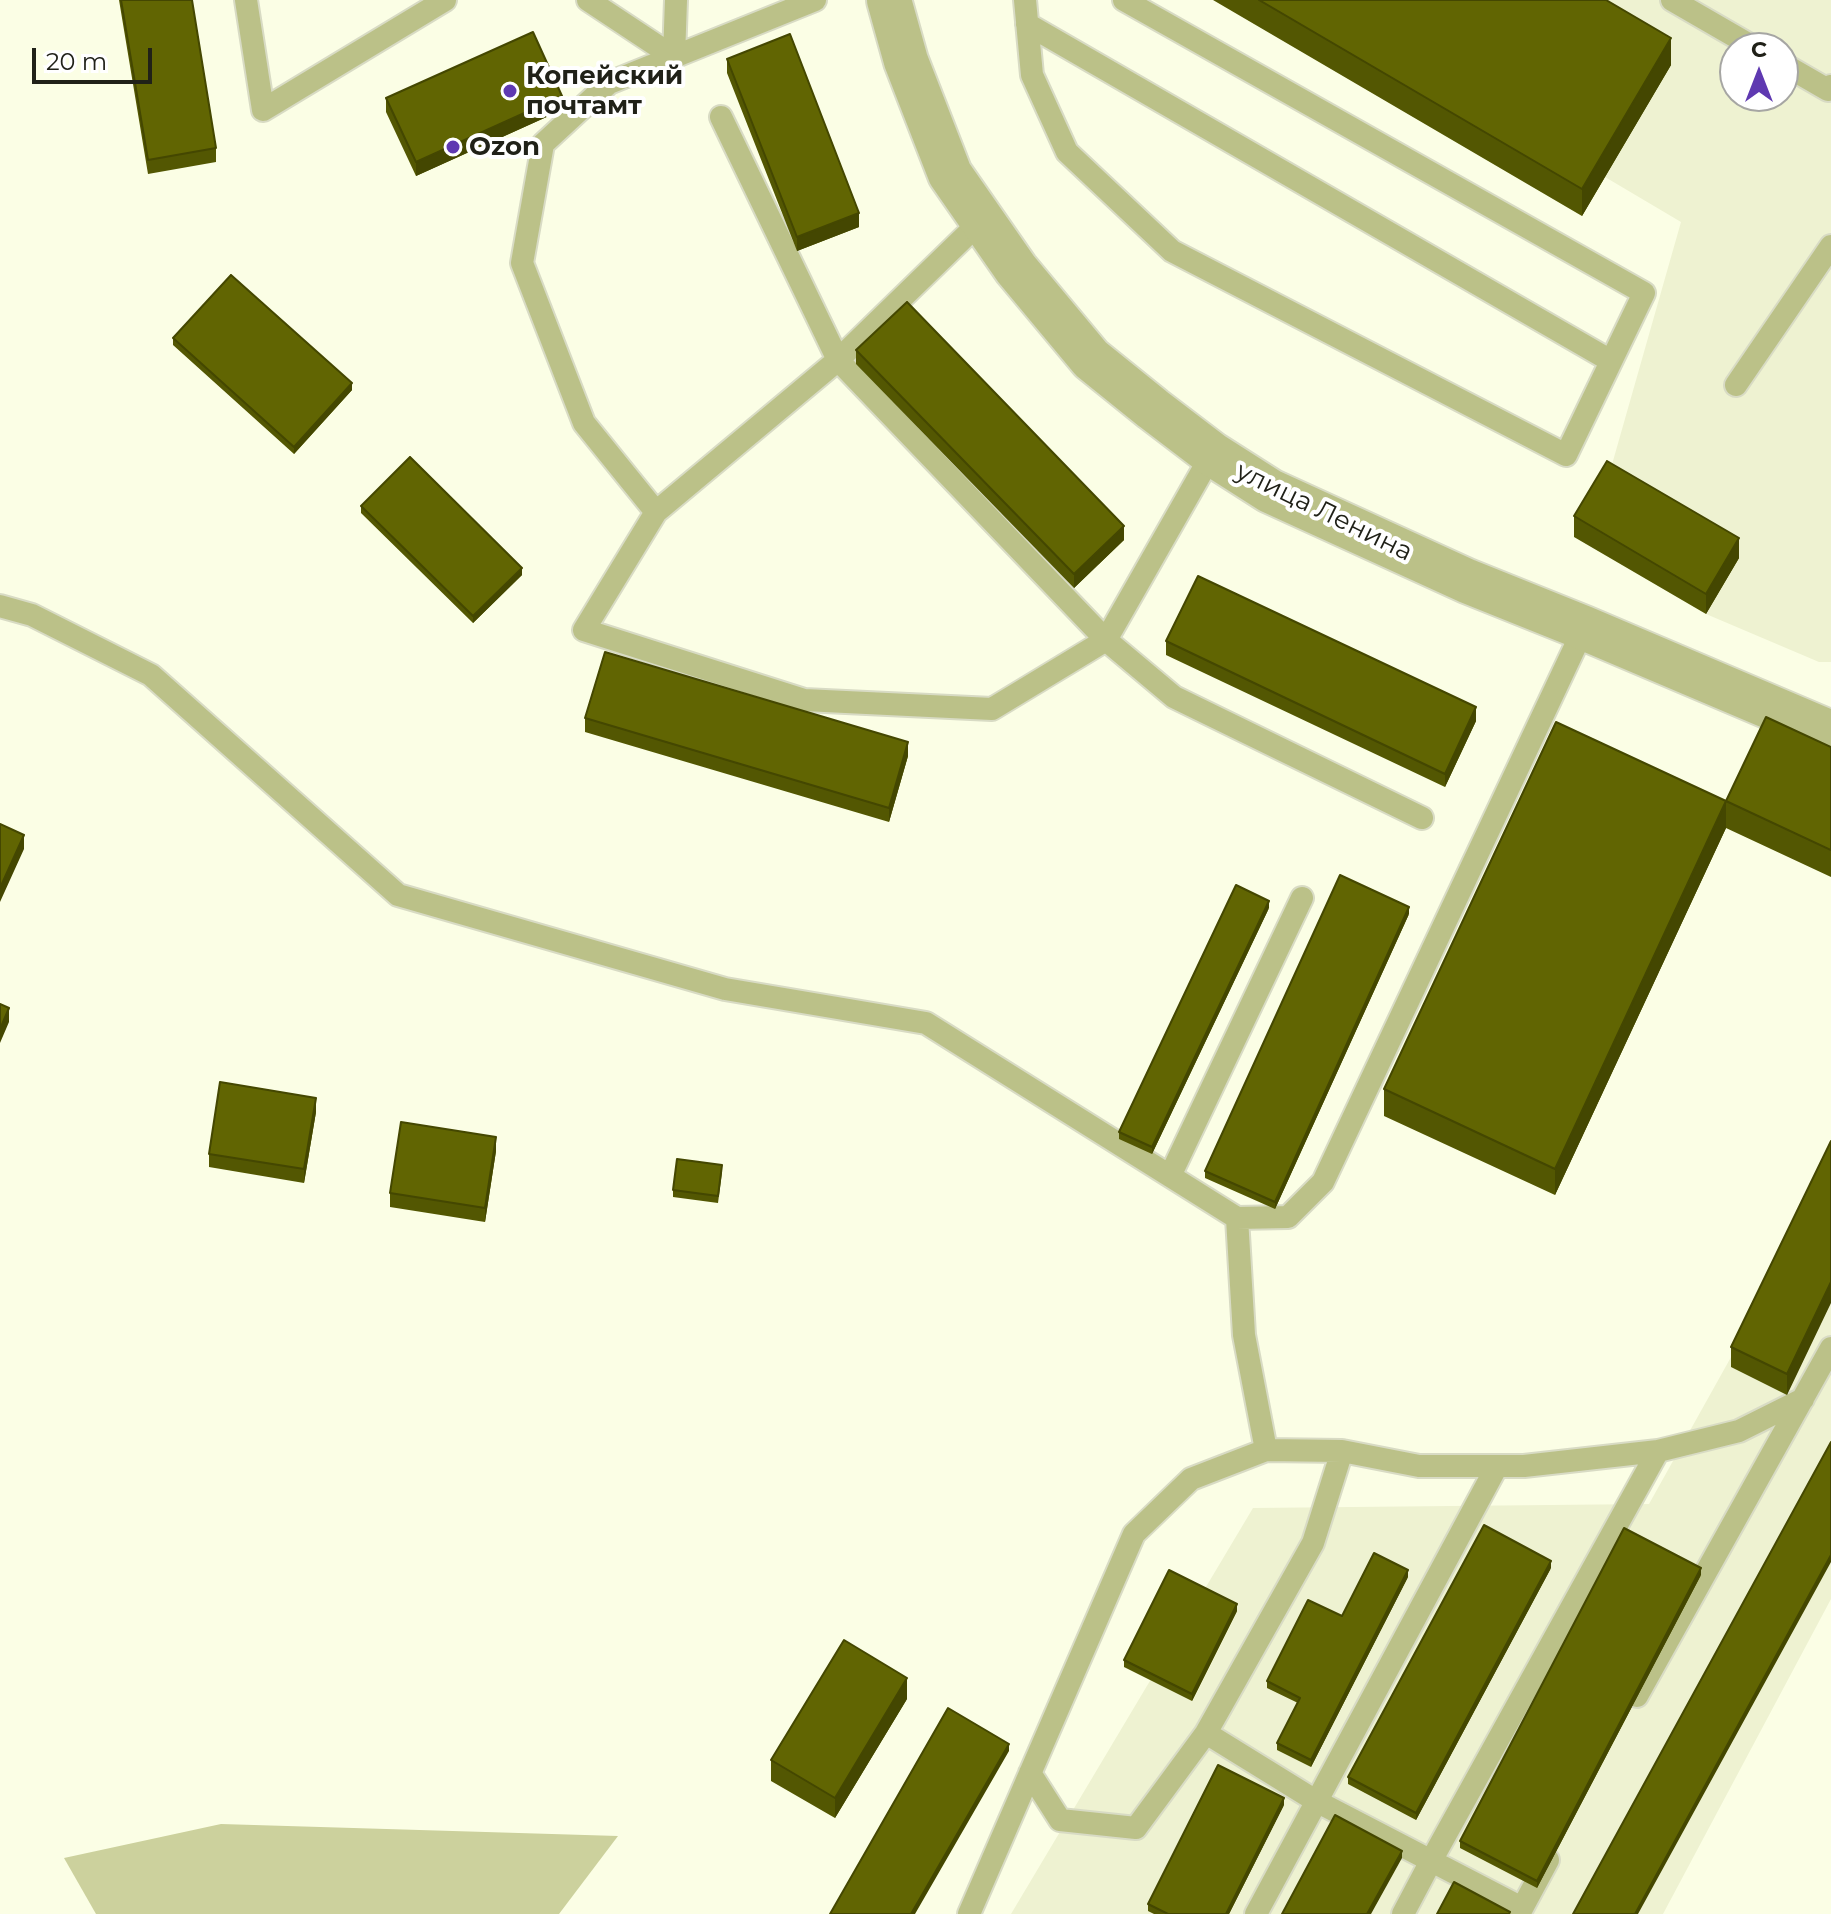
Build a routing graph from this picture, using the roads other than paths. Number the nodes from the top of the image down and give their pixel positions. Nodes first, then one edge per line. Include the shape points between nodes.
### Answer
1 (246, 0) edge
2 (445, 0) edge
3 (588, 0) edge
4 (676, 0) edge
5 (815, 0) edge
6 (889, 0) edge
7 (1025, 0) edge
8 (1124, 0) edge
9 (1672, 0) edge
10 (1027, 24) junction
11 (1727, 32) edge
12 (674, 57) junction
13 (1799, 73) edge
14 (1831, 86) edge
15 (721, 117) dead end
16 (982, 220) junction
17 (1831, 246) edge
18 (838, 360) junction
19 (1611, 361) junction
20 (1736, 385) dead end
21 (1212, 454) junction
22 (656, 512) junction
23 (0, 606) edge
24 (1584, 628) junction
25 (1106, 640) junction
26 (1831, 733) edge
27 (1422, 818) dead end
28 (1302, 898) dead end
29 (1170, 1176) junction
30 (1237, 1218) junction
31 (1831, 1348) edge
32 (1803, 1399) junction
33 (1266, 1450) junction
34 (1342, 1451) junction
35 (1658, 1451) junction
36 (1497, 1466) junction
37 (1625, 1718) edge
38 (1206, 1733) junction
39 (1030, 1773) junction
40 (1316, 1801) junction
41 (1559, 1840) edge
42 (1431, 1861) junction
43 (1520, 1911) edge
44 (969, 1914) edge
45 (1256, 1914) edge
46 (1403, 1914) edge

1 - 2 lane via 263,110
3 - 12 lane
4 - 12 lane
5 - 12 lane
6 - 16 street, улица Ленина via 906,61 950,174
7 - 10 lane
8 - 19 lane via 1644,293
9 - 11 lane
10 - 19 lane
10 - 19 lane via 1032,75 1067,152 1172,251 1566,455
12 - 22 lane via 609,83 543,144 522,263 584,423
13 - 14 lane via 1828,90
15 - 18 lane
16 - 18 lane
16 - 21 street, улица Ленина via 1091,359
17 - 20 lane
18 - 22 lane
18 - 25 lane
21 - 24 street, улица Ленина via 1270,491
21 - 25 lane
22 - 25 lane via 584,630 804,700 992,709
23 - 29 lane via 32,615 151,675 398,895 725,989 926,1023
24 - 26 street, улица Ленина
24 - 30 lane via 1323,1182 1288,1217
25 - 27 lane via 1174,697
28 - 29 lane
29 - 30 lane
30 - 33 lane via 1244,1335
31 - 32 lane
32 - 35 lane via 1739,1431
32 - 37 lane
33 - 34 lane
33 - 39 lane via 1191,1479 1134,1534
34 - 36 lane via 1419,1466
34 - 38 lane via 1313,1543
35 - 36 lane
35 - 42 lane
36 - 40 lane
38 - 39 lane via 1136,1828 1060,1820
38 - 40 lane
39 - 44 lane
40 - 42 lane
40 - 45 lane
41 - 43 lane
42 - 43 lane
42 - 46 lane

